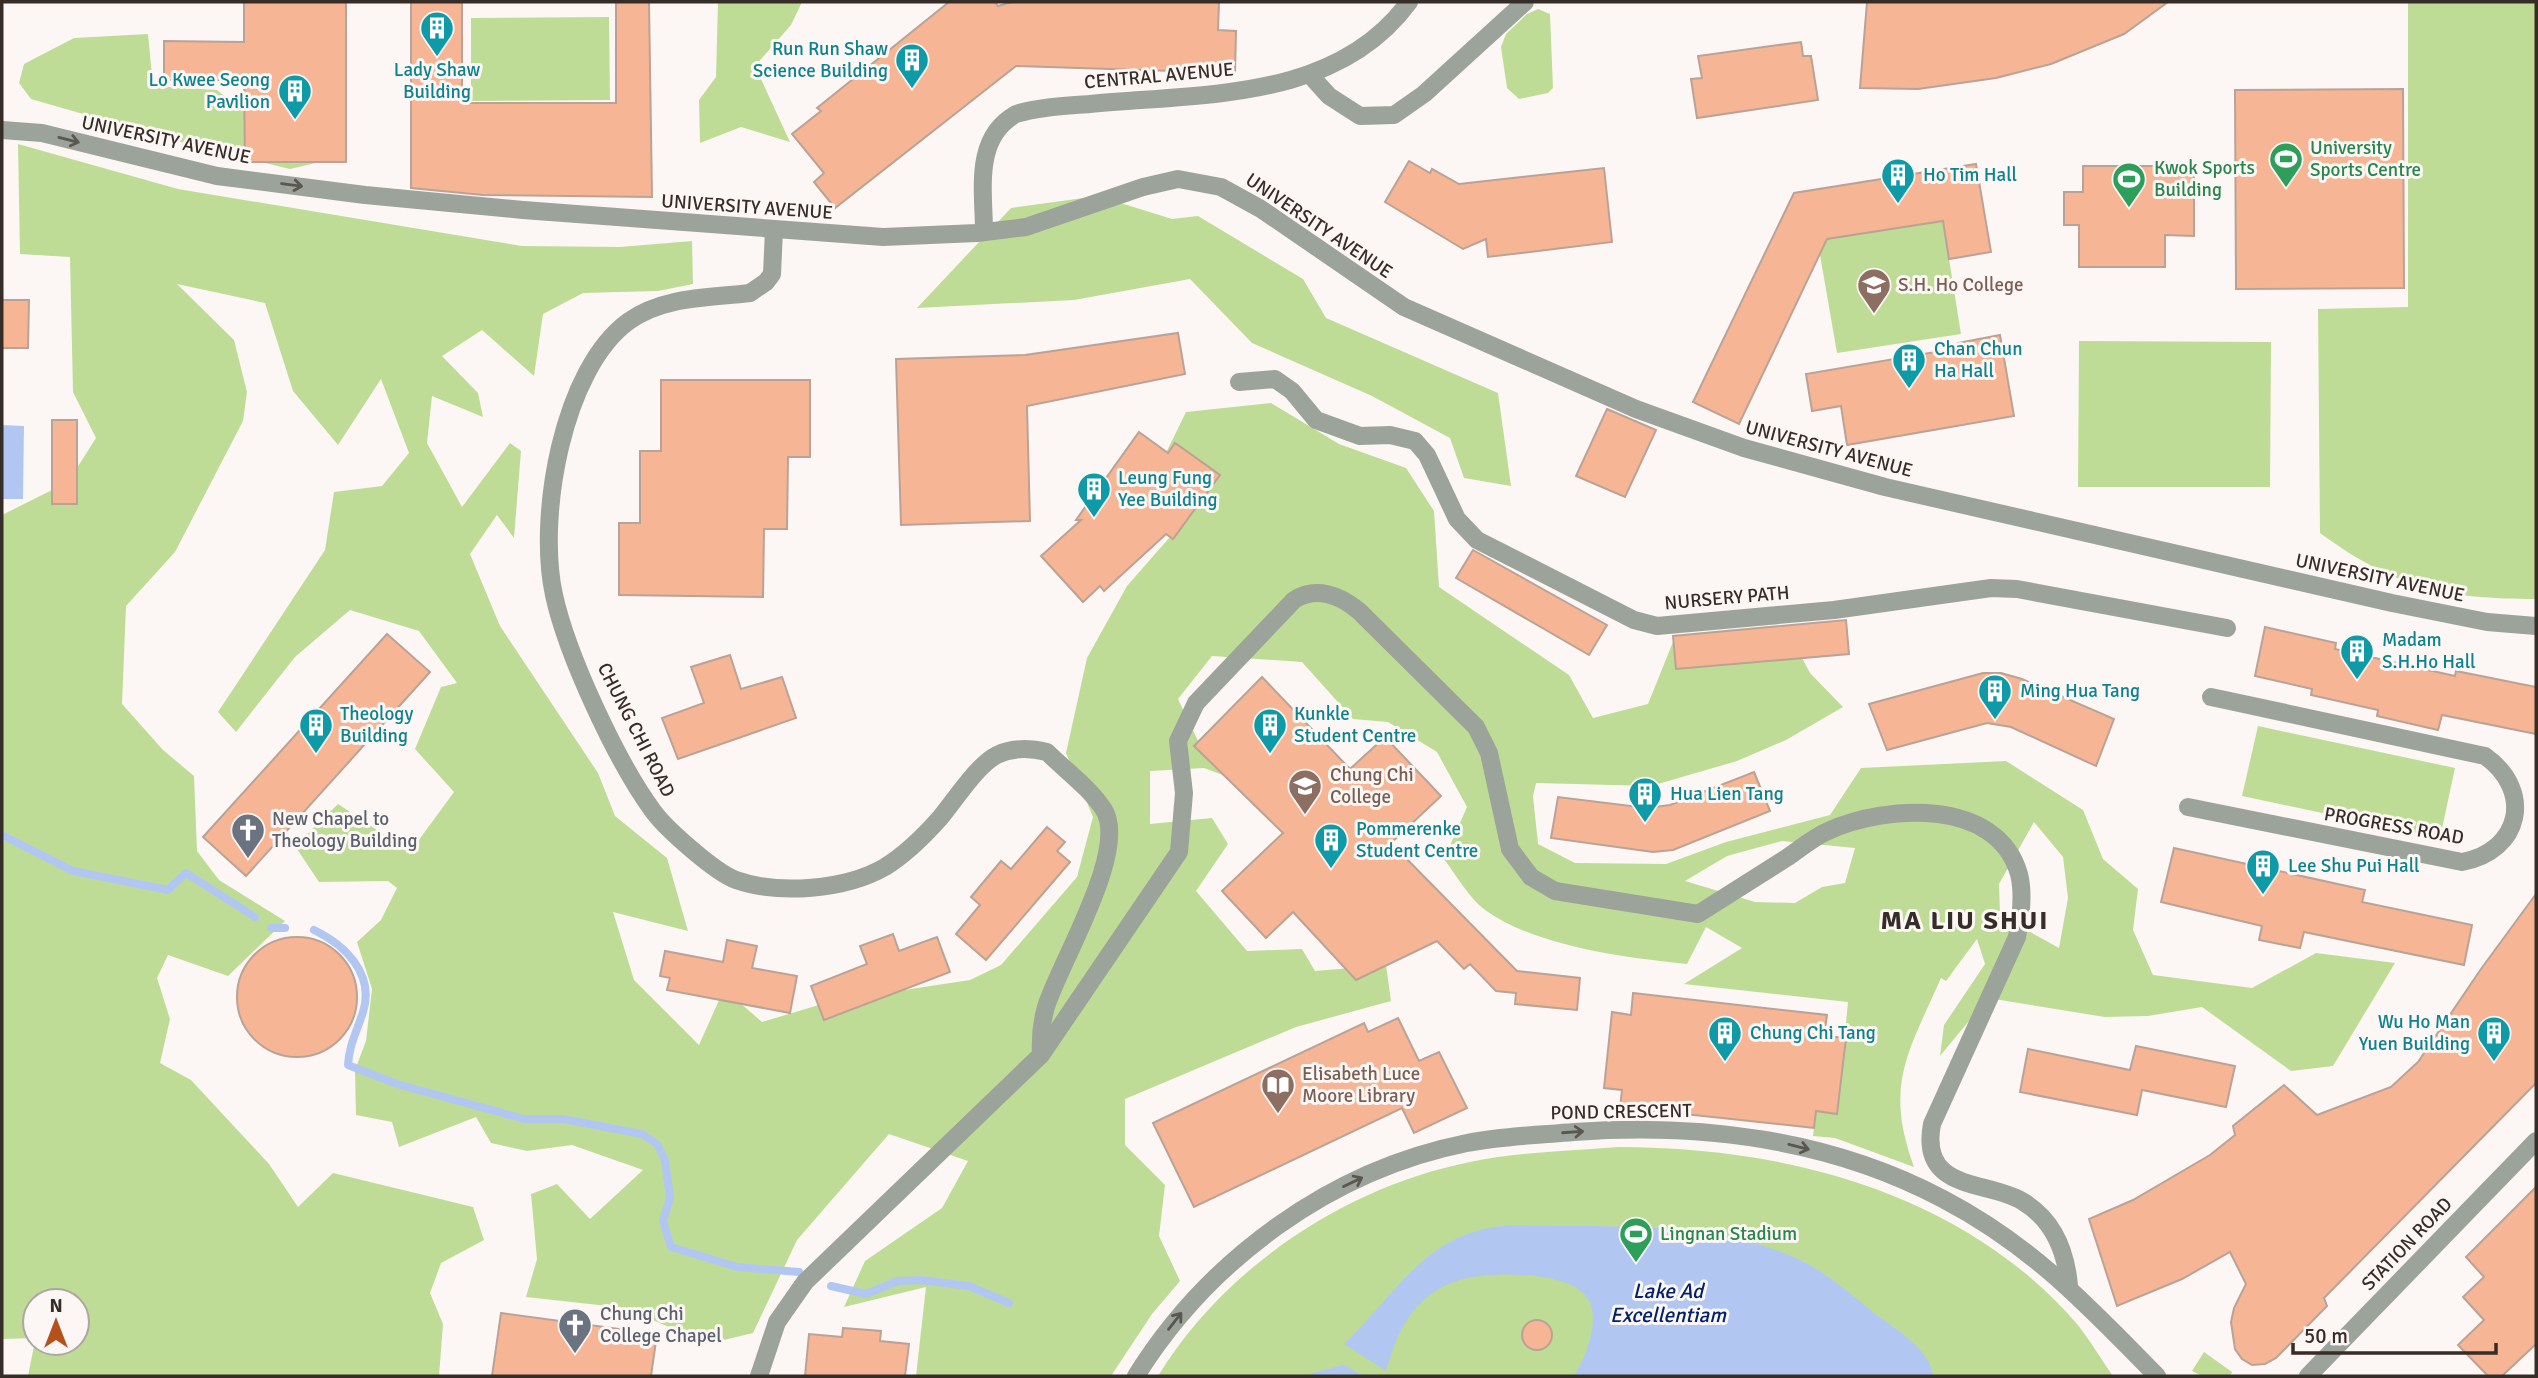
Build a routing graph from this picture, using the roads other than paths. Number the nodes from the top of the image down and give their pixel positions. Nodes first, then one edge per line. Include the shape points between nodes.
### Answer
1 (1409, 2) edge
2 (1525, 2) edge
3 (1310, 75) junction
4 (2, 130) edge
5 (774, 230) junction
6 (984, 232) junction
7 (1239, 382) dead end
8 (2536, 625) edge
9 (2227, 628) dead end
10 (2211, 697) dead end
11 (2188, 807) dead end
12 (1041, 1055) junction
13 (2536, 1141) edge
14 (2069, 1286) junction
15 (759, 1376) edge
16 (1136, 1376) edge
17 (2157, 1376) edge
18 (2308, 1376) edge

1 - 3 street, CENTRAL AVENUE via 1394,22 1363,47
2 - 3 street via 1424,94 1394,114 1360,116 1329,96
3 - 6 street, CENTRAL AVENUE via 1248,89 1016,114 998,127 985,151
4 -> 5 street, UNIVERSITY AVENUE via 42,133 217,176 365,195
5 - 6 street, UNIVERSITY AVENUE via 894,238
5 - 12 street, CHUNG CHI ROAD via 774,262 766,282 750,293 678,302 631,319 618,330 581,386 550,488 554,594 565,629 606,727 654,813 723,875 739,881 778,887 820,886 870,873 909,850 996,755 1021,749 1047,752 1103,808 1108,827 1100,882 1046,1004
6 - 8 street, UNIVERSITY AVENUE via 1027,227 1162,182 1204,182 1261,209 1404,307 1636,409 1744,448 1877,485 2380,600 2487,622
7 - 9 street, NURSERY PATH via 1275,379 1292,391 1316,420 1360,436 1390,435 1415,441 1427,455 1457,519 1477,540 1634,620 1657,626 1834,610 1991,588
10 - 11 street, PROGRESS ROAD via 2485,756 2513,789 2514,818 2501,844 2462,863
12 - 14 street via 1179,852 1184,793 1177,746 1196,703 1294,600 1311,593 1334,595 1359,611 1476,727 1489,753 1510,849 1531,877 1555,891 1698,914 1828,831 1875,817 1933,813 1965,819 1991,833 2010,855 2020,878 2017,937 1932,1124 1931,1146 1939,1164 1953,1178 2003,1191 2041,1215 2065,1254
12 - 15 street via 805,1282 777,1322
13 - 18 street, STATION ROAD
16 -> 14 street, POND CRESCENT via 1184,1310 1222,1270 1311,1204 1411,1159 1519,1135 1660,1128 1746,1136 1830,1154 1883,1171 1942,1198 2008,1238
14 - 17 street, POND CRESCENT

